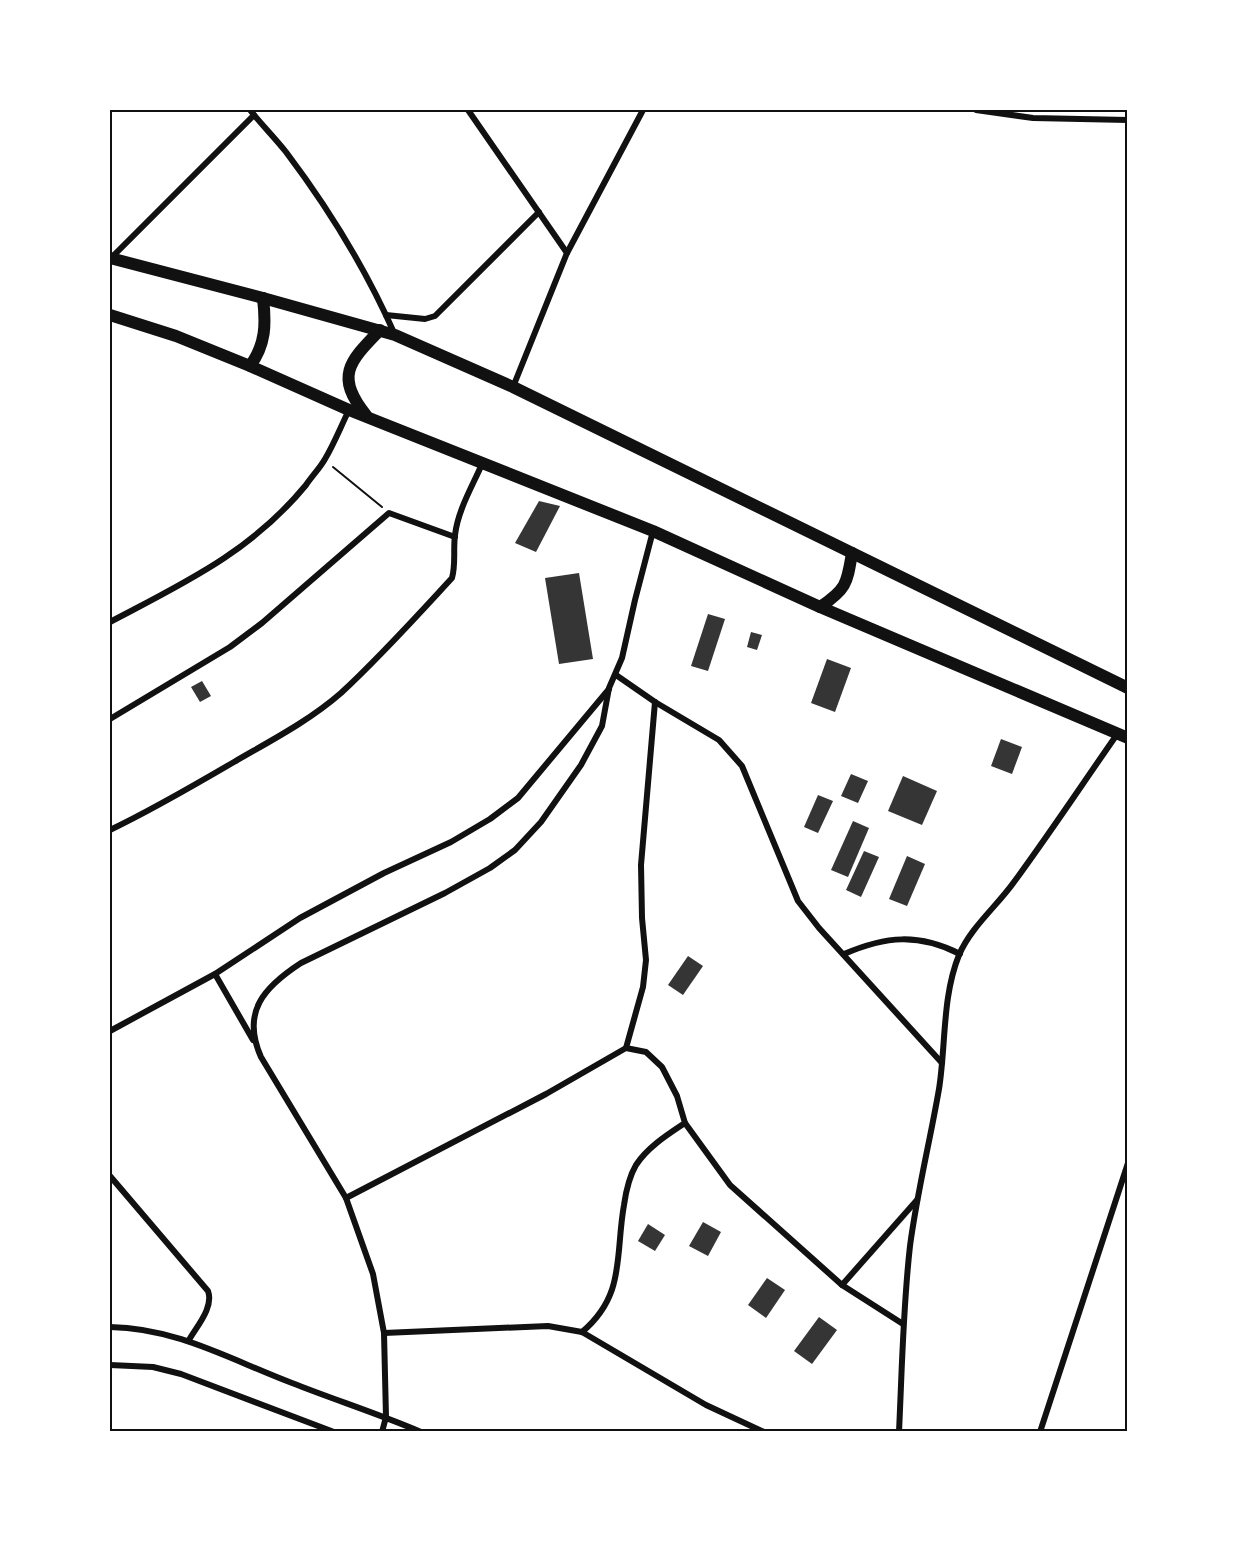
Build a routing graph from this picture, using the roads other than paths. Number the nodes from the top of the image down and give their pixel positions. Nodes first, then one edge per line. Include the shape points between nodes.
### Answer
1 (468, 110) edge
2 (643, 110) edge
3 (979, 110) edge
4 (252, 112) edge
5 (1128, 120) edge
6 (539, 212) junction
7 (567, 254) junction
8 (110, 258) edge
9 (263, 298) junction
10 (110, 315) edge
11 (386, 315) junction
12 (380, 330) junction
13 (395, 335) junction
14 (250, 366) junction
15 (513, 387) junction
16 (349, 410) junction
17 (368, 417) junction
18 (482, 464) junction
19 (653, 531) junction
20 (455, 537) junction
21 (852, 552) junction
22 (820, 607) junction
23 (110, 622) edge
24 (616, 675) junction
25 (609, 688) junction
26 (1128, 688) edge
27 (655, 702) junction
28 (110, 719) edge
29 (1123, 735) edge
30 (110, 830) edge
31 (844, 954) junction
32 (960, 954) junction
33 (215, 974) junction
34 (110, 1031) edge
35 (255, 1043) junction
36 (626, 1048) junction
37 (942, 1063) junction
38 (685, 1123) junction
39 (1128, 1162) edge
40 (110, 1176) edge
41 (346, 1198) junction
42 (917, 1199) junction
43 (842, 1285) junction
44 (903, 1324) junction
45 (110, 1327) edge
46 (582, 1332) junction
47 (384, 1333) junction
48 (189, 1340) junction
49 (110, 1365) edge
50 (386, 1417) junction
51 (334, 1431) edge
52 (382, 1431) edge
53 (421, 1431) edge
54 (764, 1431) edge
55 (899, 1431) edge
56 (1040, 1431) edge

1 - 6 street
2 - 7 street
3 - 5 street via 1033,118
4 - 8 street
4 - 11 street via 337,225
6 - 7 street
6 - 11 street via 435,316 425,319
7 - 15 street
8 - 9 main road
9 - 12 main road
9 - 14 main road via 263,344
10 - 14 main road
11 - 13 street
12 - 13 main road
12 - 17 main road via 350,365 348,379 355,402
13 - 15 main road
14 - 16 main road
15 - 21 main road
16 - 17 main road
16 - 23 street via 325,461 262,531 199,576
17 - 18 main road
18 - 19 main road
18 - 20 street via 459,517
19 - 22 main road
19 - 24 street
20 - 28 street via 389,513 230,647
20 - 30 street via 452,578 340,693 246,755
21 - 22 main road via 848,581
21 - 26 main road
22 - 29 main road
24 - 25 street
24 - 27 street
25 - 33 street via 518,798 490,819 300,918
25 - 35 street via 602,726 581,765 541,822 515,850 445,893 283,975 257,1004
27 - 31 street via 719,740 742,766 798,901
27 - 36 street via 641,865 646,960 643,987
29 - 32 street
31 - 32 street via 883,941 913,939 939,943
31 - 37 street
32 - 37 street via 950,988
33 - 34 street
33 - 35 street
35 - 41 street
36 - 38 street via 646,1052 662,1067
36 - 41 street
37 - 42 street
38 - 43 street via 730,1185
38 - 46 street via 654,1145 636,1165 622,1213 616,1282 605,1306
39 - 56 street
40 - 48 street via 208,1291 209,1304
41 - 47 street via 373,1274
42 - 43 street
42 - 44 street
43 - 44 street
44 - 55 street
45 - 48 street
46 - 47 street via 548,1326
46 - 54 street via 706,1405
47 - 50 street
48 - 50 street
49 - 51 street via 153,1367 182,1374
50 - 52 street
50 - 53 street

